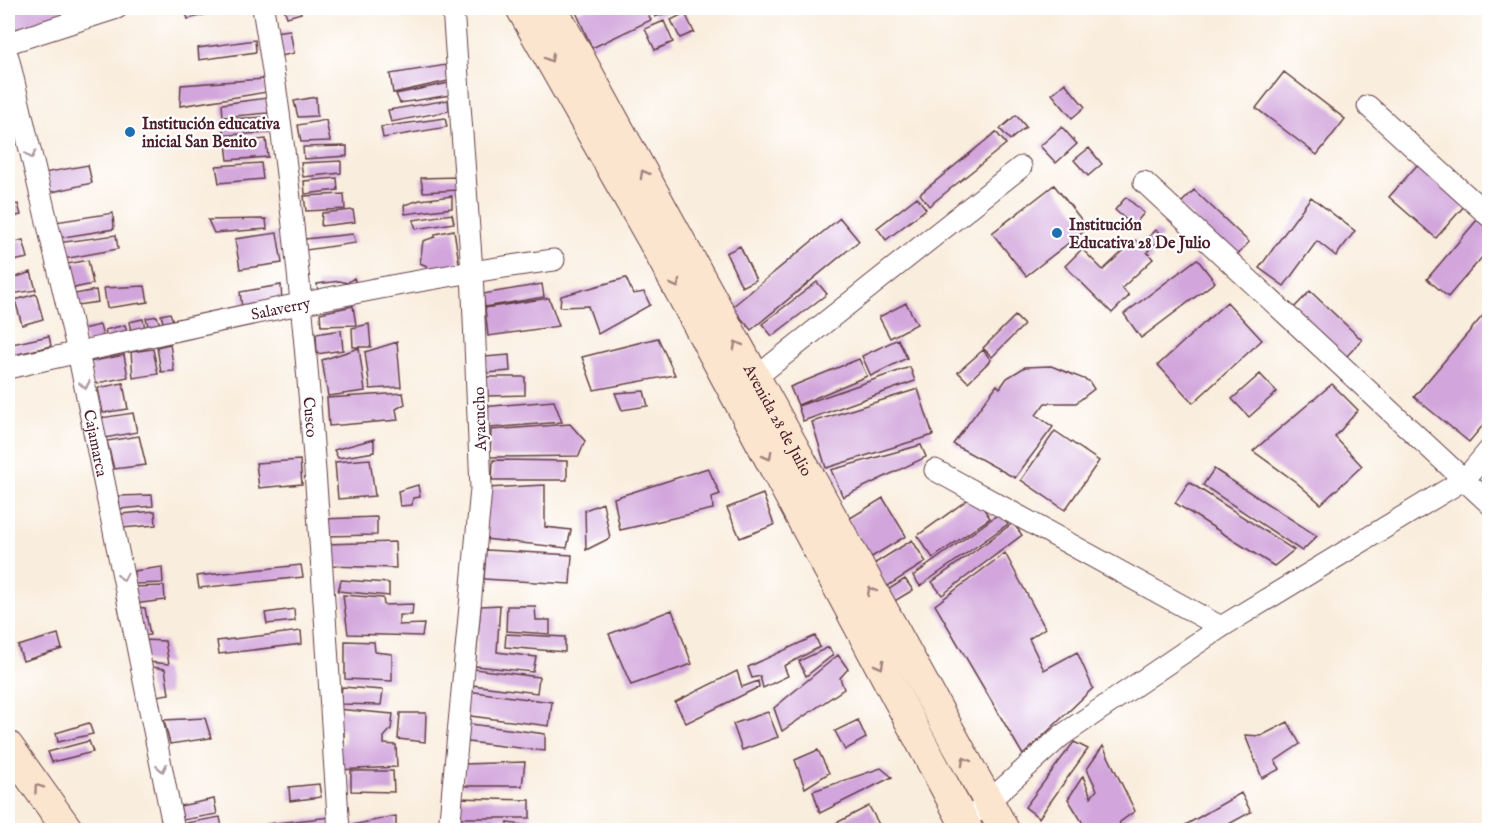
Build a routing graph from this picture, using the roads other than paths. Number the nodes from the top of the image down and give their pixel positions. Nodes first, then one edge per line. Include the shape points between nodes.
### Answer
1 (117, 8) edge
2 (263, 8) edge
3 (453, 8) edge
4 (521, 8) edge
5 (552, 8) edge
6 (8, 43) edge
7 (8, 57) edge
8 (1368, 106) dead end
9 (1022, 167) dead end
10 (1144, 182) dead end
11 (1490, 217) edge
12 (663, 234) junction
13 (555, 260) dead end
14 (472, 271) junction
15 (301, 304) junction
16 (78, 352) junction
17 (8, 368) edge
18 (755, 378) junction
19 (1490, 449) edge
20 (935, 470) dead end
21 (1465, 479) junction
22 (801, 492) junction
23 (1490, 504) edge
24 (1221, 627) junction
25 (8, 746) edge
26 (989, 804) junction
27 (966, 826) edge
28 (68, 831) edge
29 (174, 831) edge
30 (339, 831) edge
31 (449, 831) edge
32 (1004, 831) edge

1 - 6 street
2 - 15 street, Cusco via 283,134
3 - 14 street, Ayacucho
4 -> 12 street, Avenida 28 de Julio
12 -> 5 street, Avenida 28 de Julio
7 -> 16 street, Cajamarca
8 - 11 street
9 - 18 street
10 - 21 street
18 -> 12 street, Avenida 28 de Julio
12 -> 22 street, Avenida 28 de Julio
13 - 14 street, Salaverry
14 - 15 street, Salaverry
14 - 31 street, Ayacucho via 480,508
15 - 16 street, Salaverry
15 - 30 street, Cusco via 318,488
16 - 17 street, Salaverry
16 -> 29 street, Cajamarca
18 - 22 street, Avenida 28 de Julio
19 - 21 street
20 - 24 street
21 - 23 street
21 - 24 street
26 -> 22 street, Avenida 28 de Julio
22 -> 27 street, Avenida 28 de Julio
24 - 26 street via 1061,736
28 -> 25 street
26 - 27 street
26 - 32 street, Avenida 28 de Julio

